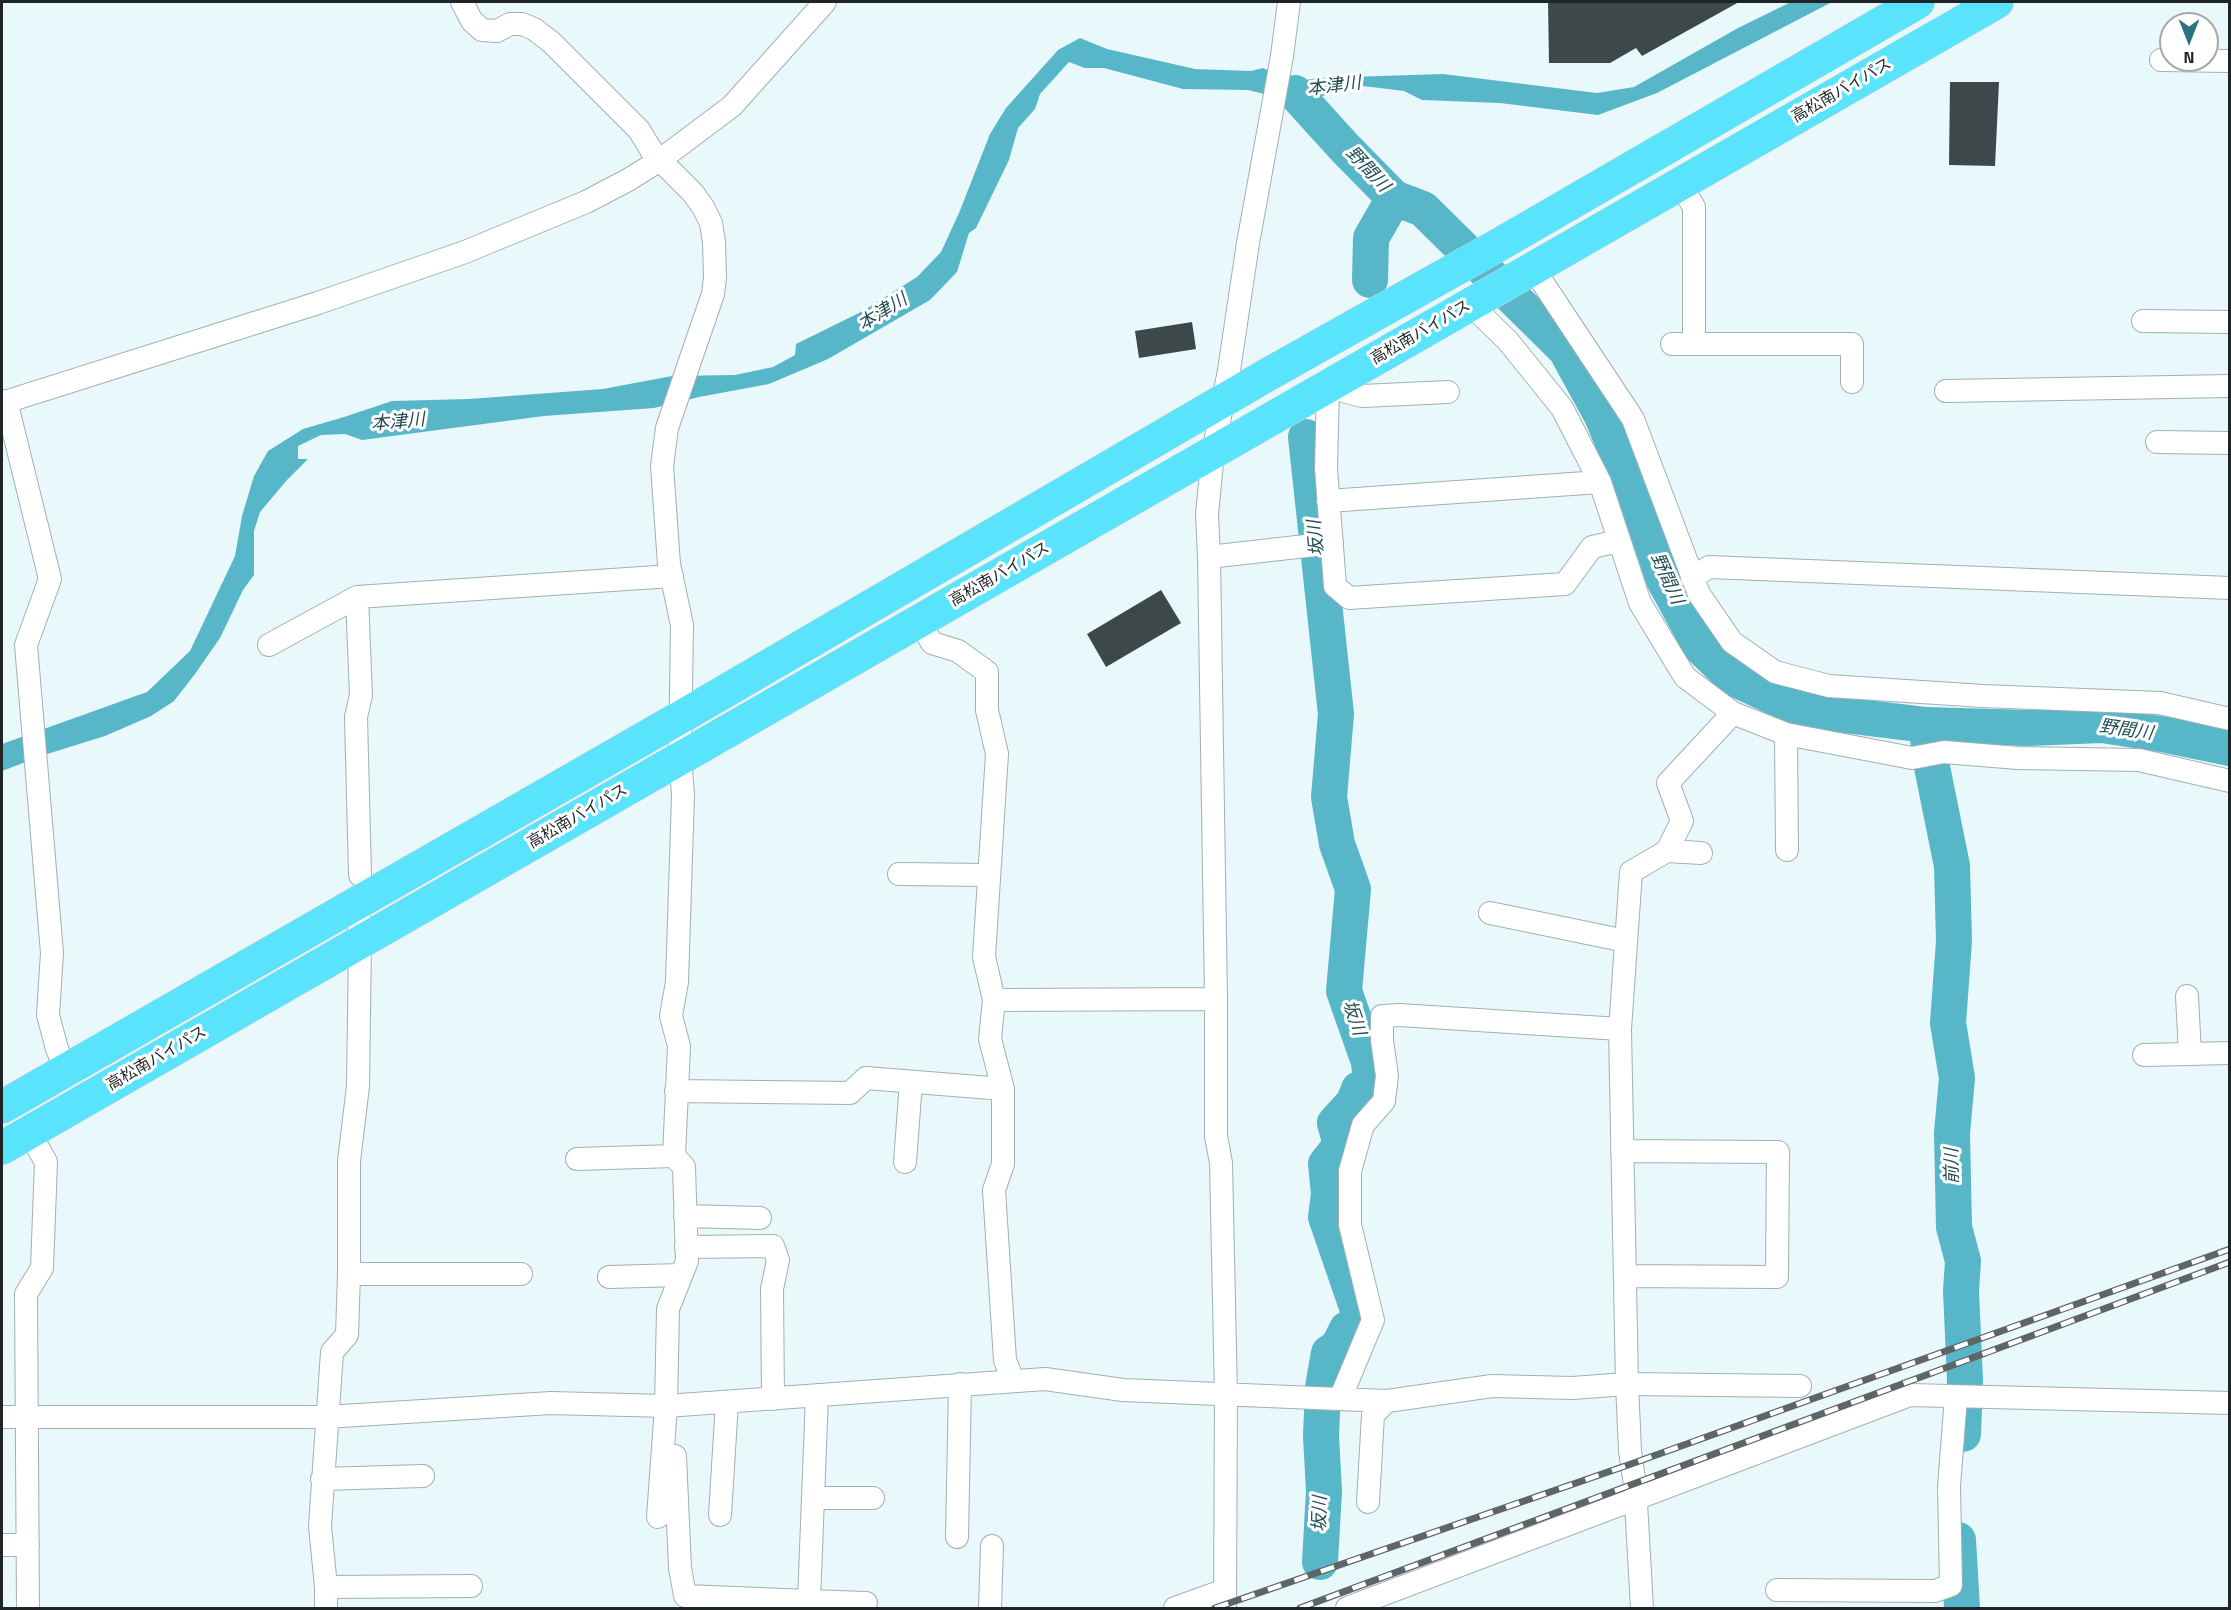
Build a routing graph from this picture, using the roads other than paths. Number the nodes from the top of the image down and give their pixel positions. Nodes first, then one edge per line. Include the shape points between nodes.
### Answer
1 (462, 2) edge
2 (825, 2) edge
3 (1289, 2) edge
4 (1918, 2) edge
5 (1997, 2) edge
6 (660, 160) junction
7 (1680, 184) junction
8 (1528, 271) junction
9 (1470, 304) junction
10 (2143, 321) dead end
11 (2229, 322) edge
12 (1694, 343) junction
13 (1672, 344) dead end
14 (1852, 382) dead end
15 (2229, 386) edge
16 (1328, 387) junction
17 (1946, 391) dead end
18 (1448, 392) dead end
19 (1223, 401) junction
20 (4, 402) edge
21 (2157, 442) dead end
22 (2229, 443) edge
23 (1213, 453) junction
24 (1600, 482) junction
25 (1328, 501) junction
26 (1619, 541) junction
27 (1320, 545) junction
28 (1209, 557) junction
29 (672, 576) junction
30 (1692, 578) junction
31 (2229, 588) edge
32 (357, 597) junction
33 (919, 621) junction
34 (269, 645) dead end
35 (1733, 713) junction
36 (681, 717) junction
37 (2229, 719) edge
38 (1786, 734) junction
39 (680, 757) junction
40 (2229, 781) edge
41 (1787, 850) dead end
42 (1667, 851) junction
43 (1701, 853) dead end
44 (899, 874) dead end
45 (987, 875) junction
46 (359, 888) junction
47 (1490, 913) dead end
48 (1626, 941) junction
49 (360, 942) junction
50 (2187, 996) dead end
51 (1216, 999) junction
52 (994, 1000) junction
53 (1620, 1029) junction
54 (2229, 1053) edge
55 (2190, 1054) junction
56 (2144, 1055) dead end
57 (66, 1070) junction
58 (911, 1082) junction
59 (1003, 1089) junction
60 (676, 1091) junction
61 (2, 1107) edge
62 (15, 1140) edge
63 (1622, 1151) junction
64 (674, 1156) junction
65 (577, 1159) dead end
66 (905, 1162) dead end
67 (686, 1216) junction
68 (760, 1218) dead end
69 (686, 1247) junction
70 (349, 1274) junction
71 (521, 1274) dead end
72 (681, 1275) junction
73 (1624, 1276) junction
74 (609, 1277) dead end
75 (1014, 1381) junction
76 (960, 1384) junction
77 (1627, 1384) junction
78 (1800, 1386) dead end
79 (817, 1395) junction
80 (1226, 1395) junction
81 (1956, 1397) junction
82 (773, 1399) junction
83 (1329, 1399) junction
84 (1387, 1401) junction
85 (727, 1402) junction
86 (2229, 1403) edge
87 (673, 1406) junction
88 (2, 1417) edge
89 (326, 1417) junction
90 (27, 1419) junction
91 (423, 1476) dead end
92 (322, 1479) junction
93 (813, 1498) junction
94 (873, 1498) dead end
95 (1636, 1500) junction
96 (1368, 1502) dead end
97 (720, 1515) dead end
98 (658, 1517) dead end
99 (957, 1537) dead end
100 (2, 1545) edge
101 (28, 1545) junction
102 (992, 1546) dead end
103 (471, 1586) dead end
104 (1777, 1590) dead end
105 (326, 1598) edge
106 (1225, 1599) edge
107 (809, 1601) junction
108 (866, 1603) dead end
109 (28, 1608) edge
110 (990, 1608) edge
111 (1175, 1608) edge
112 (1347, 1608) edge
113 (1642, 1608) edge

1 - 6 street via 482,30 497,31 510,24 522,24 551,42 639,130
2 - 6 street via 732,106
3 - 19 street
4 - 19 highway
5 - 7 highway, 高松南バイパス
6 - 20 street via 586,202 465,252 318,303
6 - 29 street via 693,194 711,224 715,278 708,310 667,428 662,466
7 - 8 highway, 高松南バイパス
7 - 12 street via 1694,207
8 - 9 highway, 高松南バイパス
8 - 30 street via 1634,419
9 - 16 highway, 高松南バイパス
9 - 24 street via 1508,341 1562,408
10 - 11 street
12 - 13 street
12 - 14 street via 1852,344
15 - 17 street
16 - 18 street via 1362,396
16 - 23 highway, 高松南バイパス
16 - 25 street
19 - 23 street
19 - 36 highway
20 - 57 street via 50,579 26,645 52,953 48,1015
21 - 22 street
23 - 28 street via 1207,514
23 - 33 highway, 高松南バイパス
24 - 25 street
24 - 26 street
25 - 27 street
26 - 27 street via 1592,547 1565,584 1349,598 1335,586
26 - 35 street via 1640,603 1685,677
27 - 28 street
28 - 51 street
29 - 32 street
29 - 36 street via 682,625
30 - 31 street via 1709,567
30 - 37 street via 1732,642 1775,672 1829,686 2160,702
32 - 34 street
32 - 46 street via 361,695 356,717
33 - 39 highway, 高松南バイパス
33 - 45 street via 932,642 958,651 987,672 987,710 997,754
35 - 38 street
35 - 42 street via 1668,783 1682,821
36 - 39 street
36 - 46 highway
38 - 40 street via 1912,758 1944,752 2139,760
38 - 41 street
39 - 49 highway, 高松南バイパス
39 - 60 street via 677,982 671,1016 679,1046
42 - 43 street
42 - 48 street via 1631,872
44 - 45 street
45 - 52 street via 984,957
46 - 49 street
46 - 57 highway
47 - 48 street
48 - 53 street
49 - 62 highway, 高松南バイパス
49 - 70 street via 358,1086 349,1161
50 - 55 street
51 - 52 street
51 - 80 street via 1216,1136 1221,1163
52 - 59 street via 990,1039
53 - 63 street
53 - 83 street via 1382,1016 1387,1076 1384,1101 1363,1125 1350,1171 1350,1225 1373,1320
54 - 55 street
55 - 56 street
57 - 61 highway
58 - 59 street
58 - 60 street via 866,1078 850,1093
58 - 66 street
59 - 75 street via 1003,1164 994,1190 1005,1360
60 - 64 street
62 - 90 street via 46,1162 42,1268 26,1294
63 - 73 street
63 - 73 street via 1778,1152 1777,1277
64 - 65 street
64 - 67 street via 684,1167
67 - 68 street
67 - 69 street
69 - 72 street via 687,1261
69 - 82 street via 773,1246 778,1260 772,1290
70 - 71 street
70 - 89 street via 347,1335 332,1352
72 - 74 street
72 - 87 street via 668,1309
73 - 77 street
75 - 76 street
75 - 80 street via 1045,1379 1123,1390
76 - 79 street
76 - 99 street
77 - 78 street
77 - 84 street via 1572,1388 1492,1386
77 - 95 street
79 - 82 street
79 - 93 street
80 - 83 street
80 - 106 street
81 - 86 street
81 - 95 street via 1910,1395
81 - 104 street via 1948,1486 1951,1585 1935,1592
82 - 85 street
83 - 84 street
84 - 96 street via 1373,1415
85 - 87 street
85 - 97 street
87 - 89 street via 551,1403
87 - 98 street
87 - 107 street via 680,1568 686,1596
88 - 90 street
89 - 90 street
89 - 92 street
90 - 101 street
91 - 92 street
92 - 105 street via 320,1526
93 - 94 street
93 - 107 street
95 - 112 street
95 - 113 street
100 - 101 street
101 - 109 street
102 - 110 street
103 - 105 street
106 - 111 street
107 - 108 street

